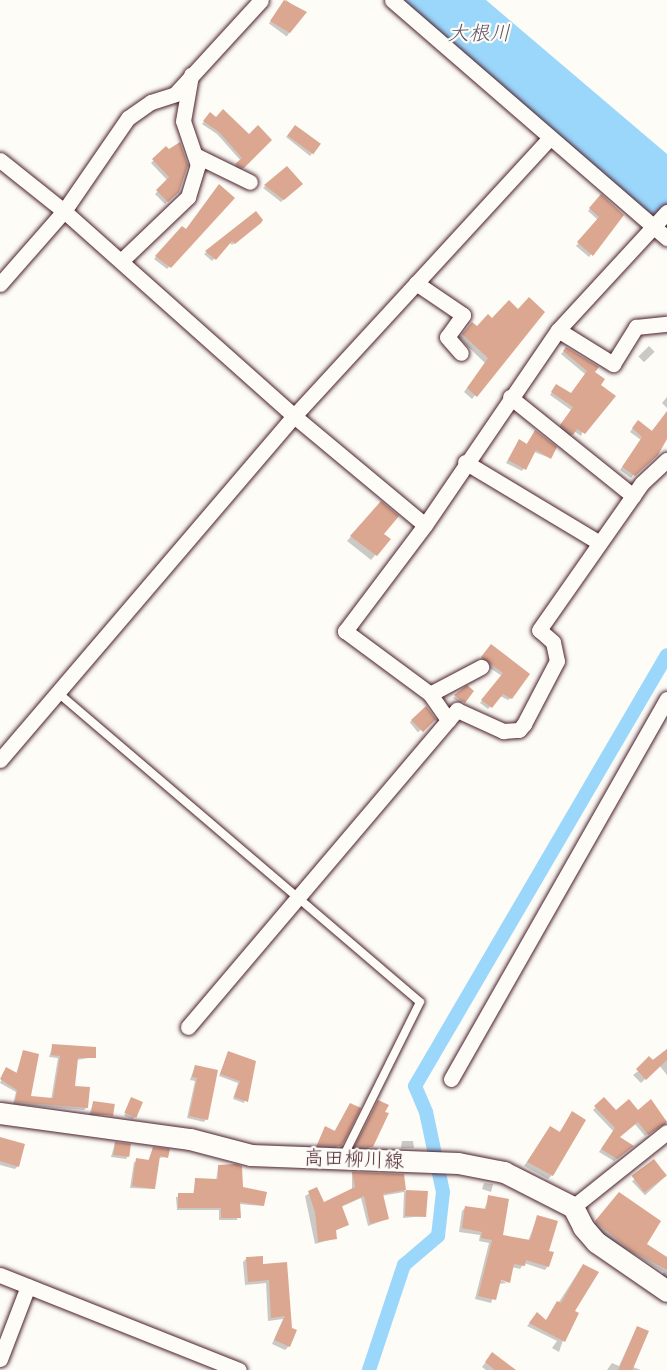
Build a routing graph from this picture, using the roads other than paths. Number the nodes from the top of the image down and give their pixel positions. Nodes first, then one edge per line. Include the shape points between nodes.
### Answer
1 (261, 0) edge
2 (392, 0) edge
3 (191, 75) junction
4 (549, 139) junction
5 (195, 154) junction
6 (0, 160) edge
7 (250, 182) dead end
8 (64, 211) junction
9 (667, 212) edge
10 (654, 226) junction
11 (667, 238) edge
12 (121, 261) junction
13 (416, 283) junction
14 (0, 284) edge
15 (667, 324) edge
16 (558, 330) junction
17 (461, 353) dead end
18 (510, 397) junction
19 (294, 416) junction
20 (667, 460) edge
21 (465, 462) junction
22 (633, 496) junction
23 (425, 525) junction
24 (600, 543) junction
25 (481, 667) dead end
26 (57, 692) junction
27 (430, 694) junction
28 (667, 699) edge
29 (448, 720) junction
30 (0, 760) edge
31 (299, 896) junction
32 (188, 1027) dead end
33 (451, 1079) dead end
34 (2, 1114) edge
35 (667, 1132) edge
36 (343, 1159) junction
37 (573, 1206) junction
38 (0, 1275) edge
39 (28, 1286) junction
40 (667, 1291) edge
41 (0, 1359) edge
42 (238, 1370) edge

1 - 3 street
2 - 4 street
3 - 5 street via 183,120
3 - 8 street via 175,94 151,102 128,118
4 - 10 street via 597,174
4 - 13 street
5 - 7 street
5 - 12 street via 198,165 188,197
6 - 8 street
8 - 12 street
8 - 14 street
9 - 10 street
10 - 11 street
10 - 16 street via 646,230
12 - 19 street
13 - 17 street via 463,315 447,337
13 - 19 street
15 - 16 street via 636,327 613,364
16 - 18 street
18 - 21 street
18 - 22 street
19 - 23 street
19 - 26 street
20 - 22 street
21 - 23 street
21 - 24 street
22 - 24 street
23 - 27 street via 345,632
24 - 29 street via 540,630 552,642 557,661 519,730 503,731 457,710
25 - 27 street
26 - 30 street
26 - 31 lane
27 - 29 street
28 - 33 street
29 - 31 street
31 - 32 street
31 - 36 lane via 420,1002
34 - 36 main road, 高田柳川線 via 190,1139 251,1155
35 - 37 street
36 - 37 main road, 高田柳川線 via 458,1163 504,1172
37 - 40 main road via 596,1242
38 - 39 street
39 - 41 street
39 - 42 street

